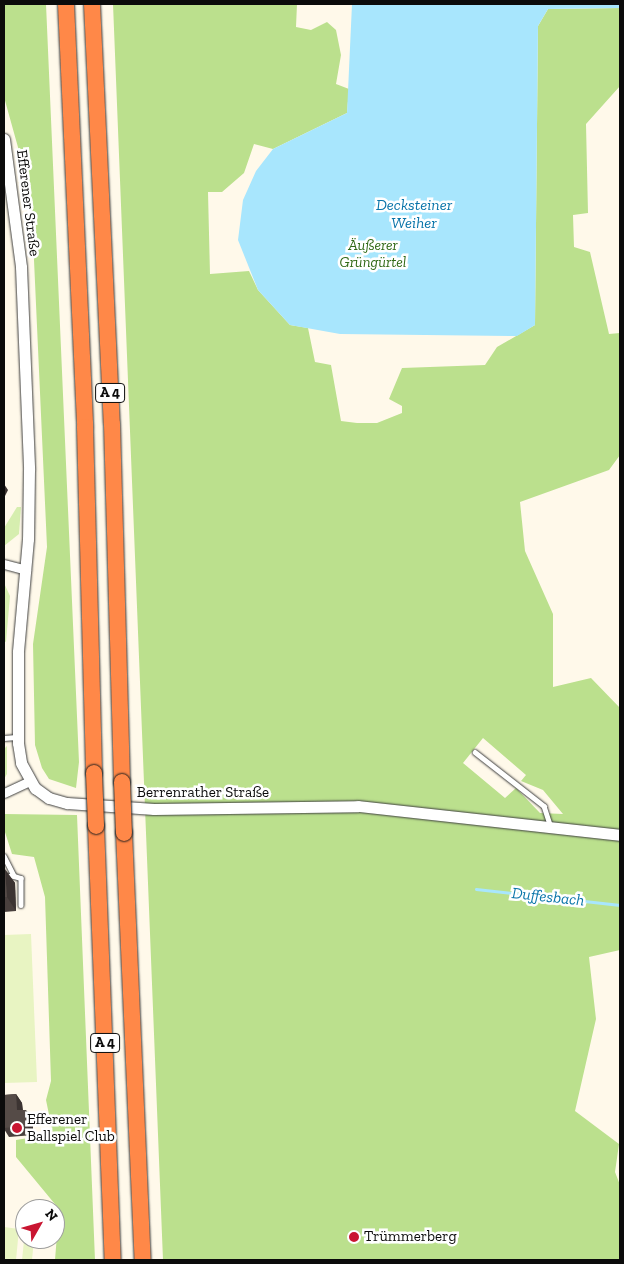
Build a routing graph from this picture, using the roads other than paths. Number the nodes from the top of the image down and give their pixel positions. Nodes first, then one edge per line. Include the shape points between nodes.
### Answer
1 (66, 4) edge
2 (92, 4) edge
3 (4, 139) edge
4 (4, 564) edge
5 (26, 570) junction
6 (18, 737) junction
7 (4, 738) edge
8 (474, 752) dead end
9 (30, 781) junction
10 (4, 793) edge
11 (550, 827) junction
12 (620, 835) edge
13 (4, 856) edge
14 (14, 876) junction
15 (4, 877) edge
16 (21, 905) dead end
17 (113, 1260) edge
18 (143, 1260) edge

1 - 17 highway, A 4, bridge via 85,427 94,774
2 - 18 highway, A 4, bridge via 112,424 122,782
3 - 5 street, Efferener Straße via 21,267 29,470
4 - 5 street
5 - 6 street, Berrenrather Straße via 18,652
6 - 7 lane
6 - 9 street, Berrenrather Straße via 21,763
8 - 11 lane via 547,810
9 - 10 street
9 - 11 street, Berrenrather Straße via 49,798 67,804 154,809 358,806
11 - 12 street, Berrenrather Straße
13 - 14 lane
14 - 15 lane
14 - 16 lane via 21,878

